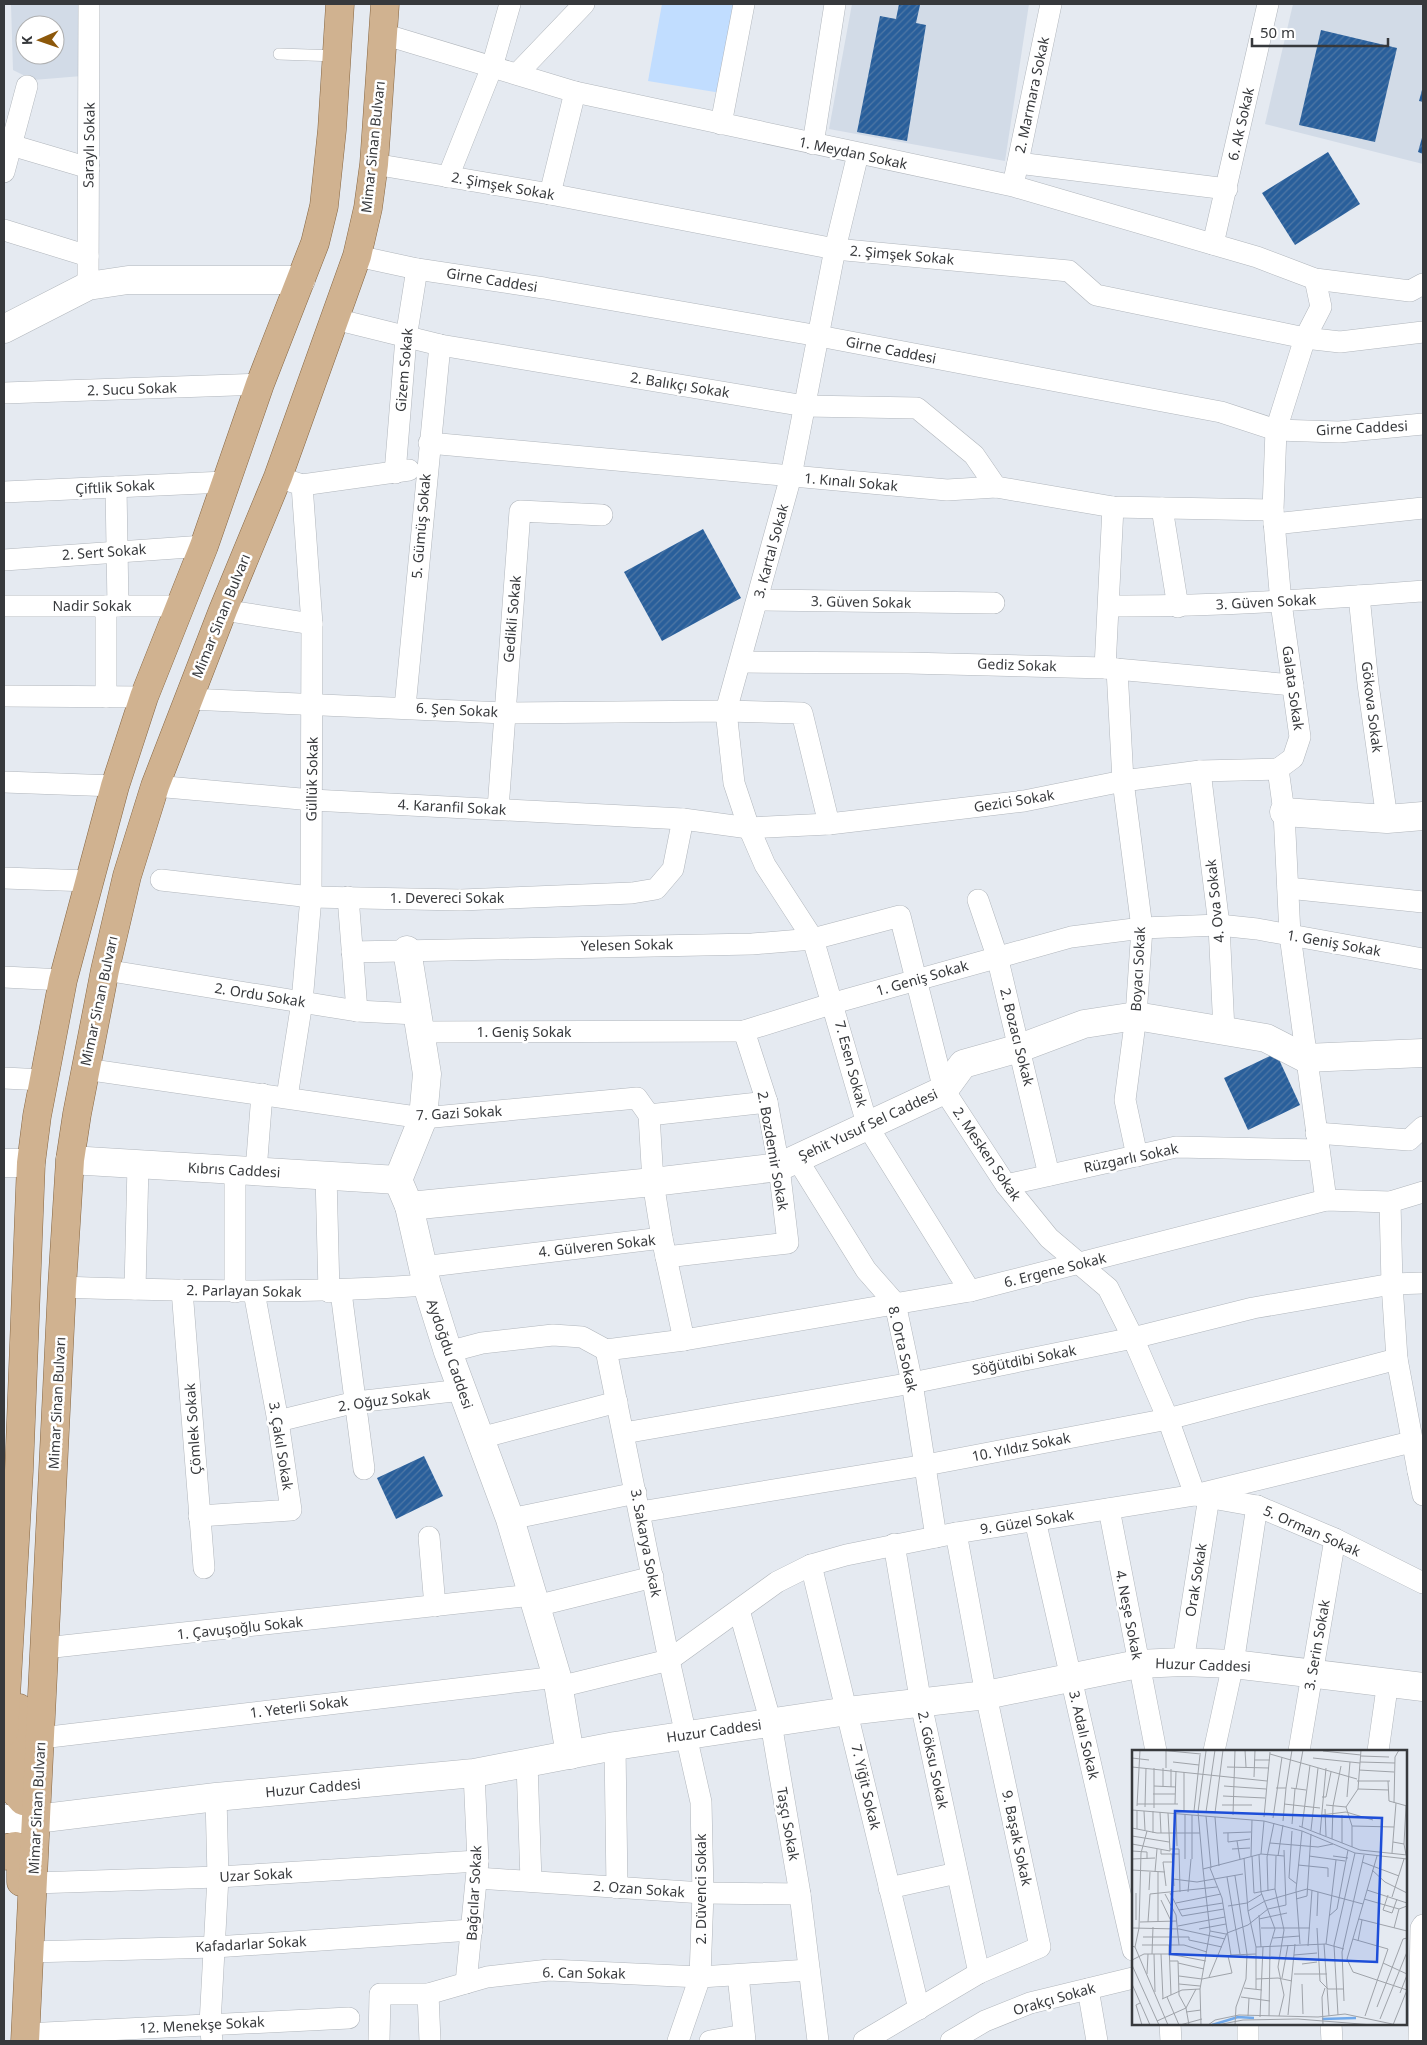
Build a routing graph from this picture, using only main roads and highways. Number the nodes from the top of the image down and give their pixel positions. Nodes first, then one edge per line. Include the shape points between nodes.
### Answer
1 (340, 4) edge
2 (385, 4) edge
3 (301, 280) junction
4 (4, 329) edge
5 (1284, 812) road end
6 (1423, 816) edge
7 (407, 950) road end
8 (1423, 1053) edge
9 (70, 1160) junction
10 (4, 1163) edge
11 (32, 1163) junction
12 (398, 1180) junction
13 (409, 1206) junction
14 (11, 1471) edge
15 (7, 1652) edge
16 (1423, 1687) edge
17 (4, 1732) edge
18 (570, 1755) junction
19 (37, 1774) junction
20 (36, 1818) junction
21 (4, 1820) edge
22 (4, 1856) edge
23 (28, 1980) junction
24 (25, 2038) edge

1 - 3 main road via 324,206
2 - 9 main road, Mimar Sinan Bulvarı via 374,164 357,256 335,319 290,481 223,610 155,786 127,876 105,970
3 - 4 main road via 128,280 88,286
3 - 11 main road via 260,384 204,546 144,697 115,786 63,980
5 - 6 main road via 1387,819
7 - 12 main road via 426,1074 423,1118
8 - 13 main road, Şehit Yusuf Sel Caddesi via 1305,1058 1266,1038 1136,1016 1084,1024 1020,1048 963,1064 944,1090 788,1163 653,1182
9 - 12 main road, Kıbrıs Caddesi
9 - 19 main road, Mimar Sinan Bulvarı
10 - 11 main road
11 - 14 main road
12 - 13 main road, Aydoğdu Caddesi
13 - 18 main road, Aydoğdu Caddesi via 424,1276 448,1352 510,1519 534,1600 558,1682
14 - 15 main road
15 - 17 main road
15 - 19 main road via 20,1691 16,1793 23,1801 32,1797
16 - 18 main road, Huzur Caddesi via 1233,1664 1138,1664 986,1695 848,1711
18 - 20 main road, Huzur Caddesi via 474,1773
19 - 20 main road, Mimar Sinan Bulvarı
20 - 21 main road, Huzur Caddesi
20 - 23 main road, Mimar Sinan Bulvarı
22 - 23 main road via 8,1848 15,1846 21,1852 18,1942
23 - 24 main road, Mimar Sinan Bulvarı

